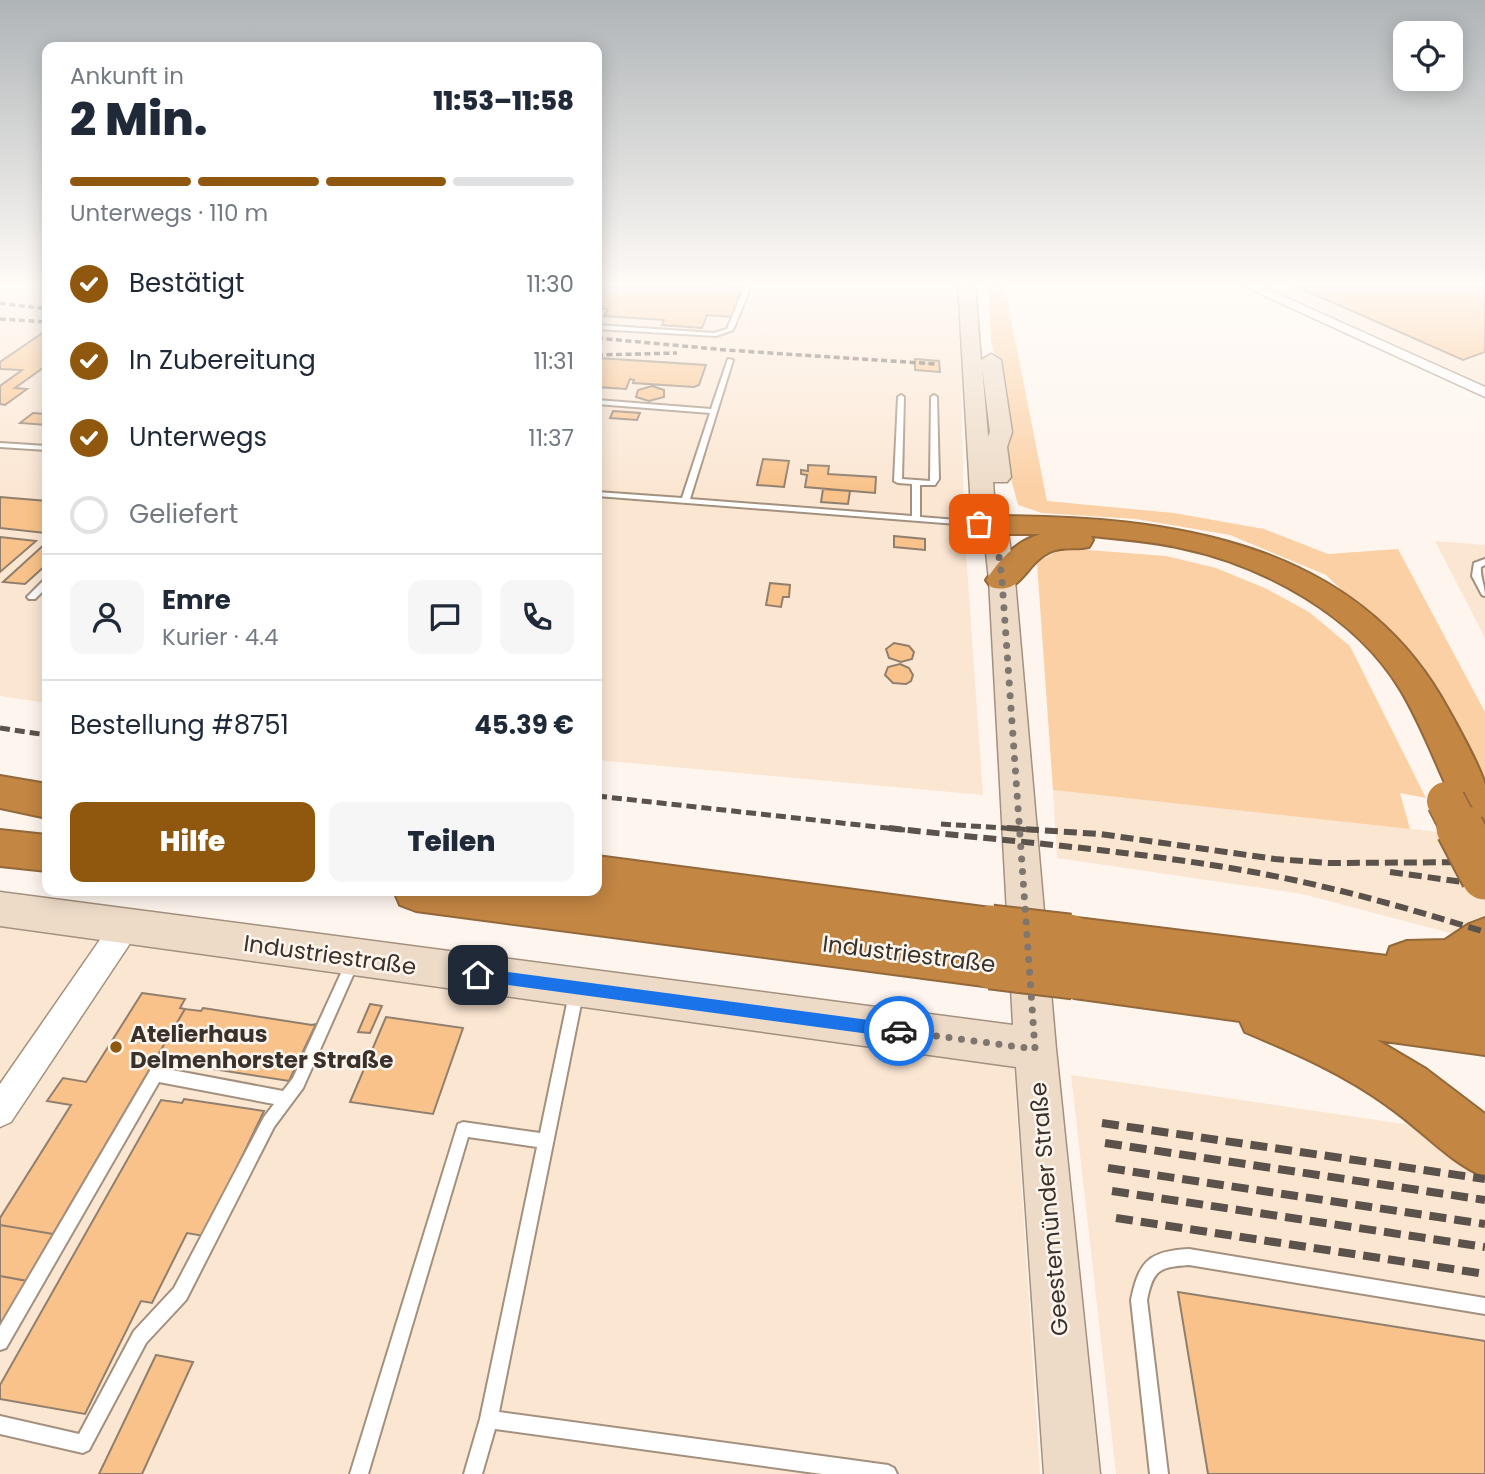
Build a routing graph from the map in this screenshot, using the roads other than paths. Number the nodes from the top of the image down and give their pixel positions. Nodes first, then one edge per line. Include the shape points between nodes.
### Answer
1 (971, 353) edge
2 (990, 353) edge
3 (1396, 353) edge
4 (730, 359) dead end
5 (1485, 393) edge
6 (901, 397) dead end
7 (933, 397) dead end
8 (602, 402) edge
9 (714, 411) junction
10 (0, 445) edge
11 (42, 449) edge
12 (916, 482) junction
13 (602, 494) edge
14 (685, 501) junction
15 (916, 519) junction
16 (995, 525) junction
17 (1066, 539) junction
18 (1485, 562) edge
19 (1481, 579) edge
20 (1002, 580) junction
21 (42, 587) edge
22 (1485, 593) edge
23 (32, 597) dead end
24 (0, 792) edge
25 (42, 800) edge
26 (1469, 810) edge
27 (0, 848) edge
28 (42, 852) edge
29 (1485, 876) edge
30 (602, 877) edge
31 (466, 896) edge
32 (0, 909) edge
33 (125, 927) junction
34 (991, 947) junction
35 (354, 958) junction
36 (1476, 963) edge
37 (1202, 973) junction
38 (578, 988) junction
39 (1485, 1030) edge
40 (1035, 1049) junction
41 (285, 1099) junction
42 (1, 1108) edge
43 (545, 1141) junction
44 (1485, 1150) edge
45 (1485, 1306) edge
46 (0, 1342) edge
47 (489, 1419) junction
48 (0, 1425) edge
49 (359, 1474) edge
50 (473, 1474) edge
51 (888, 1474) edge
52 (1072, 1474) edge
53 (1159, 1474) edge

1 - 16 street, Geestemünder Straße via 983,509
2 - 16 street, Geestemünder Straße via 1001,432 996,447 1004,512
3 - 5 street
4 - 9 lane
6 - 12 lane via 898,481
7 - 12 lane via 935,479
8 - 9 lane
9 - 14 lane
10 - 11 lane
12 - 15 lane
13 - 14 lane
14 - 15 lane
15 - 16 lane
16 - 17 highway
16 - 20 street, Geestemünder Straße
16 - 26 highway via 1056,524 1210,543 1263,561 1325,594 1375,634 1413,679
17 - 20 highway via 1034,545
17 - 26 highway via 1208,557 1256,573 1310,603 1354,639 1385,677
18 - 19 lane via 1477,565
19 - 22 lane
20 - 40 street, Geestemünder Straße
21 - 23 lane
24 - 25 highway
26 - 29 highway, bridge
27 - 28 highway
30 - 34 highway, Industriestraße
31 - 34 highway, Industriestraße
32 - 33 street, Industriestraße
33 - 35 street, Industriestraße
33 - 42 street
34 - 37 highway, Industriestraße, bridge
35 - 38 street, Industriestraße
35 - 41 lane via 298,1083
36 - 37 highway, Industriestraße
37 - 39 highway, Industriestraße
37 - 44 highway via 1417,1092
38 - 40 street, Industriestraße
38 - 43 lane
40 - 52 street, Geestemünder Straße
41 - 46 lane via 156,1074
41 - 48 lane via 180,1294 140,1337 83,1444
43 - 47 lane
43 - 49 lane via 463,1129
45 - 53 lane via 1189,1258 1161,1258 1143,1274 1139,1300
47 - 50 lane
47 - 51 lane

